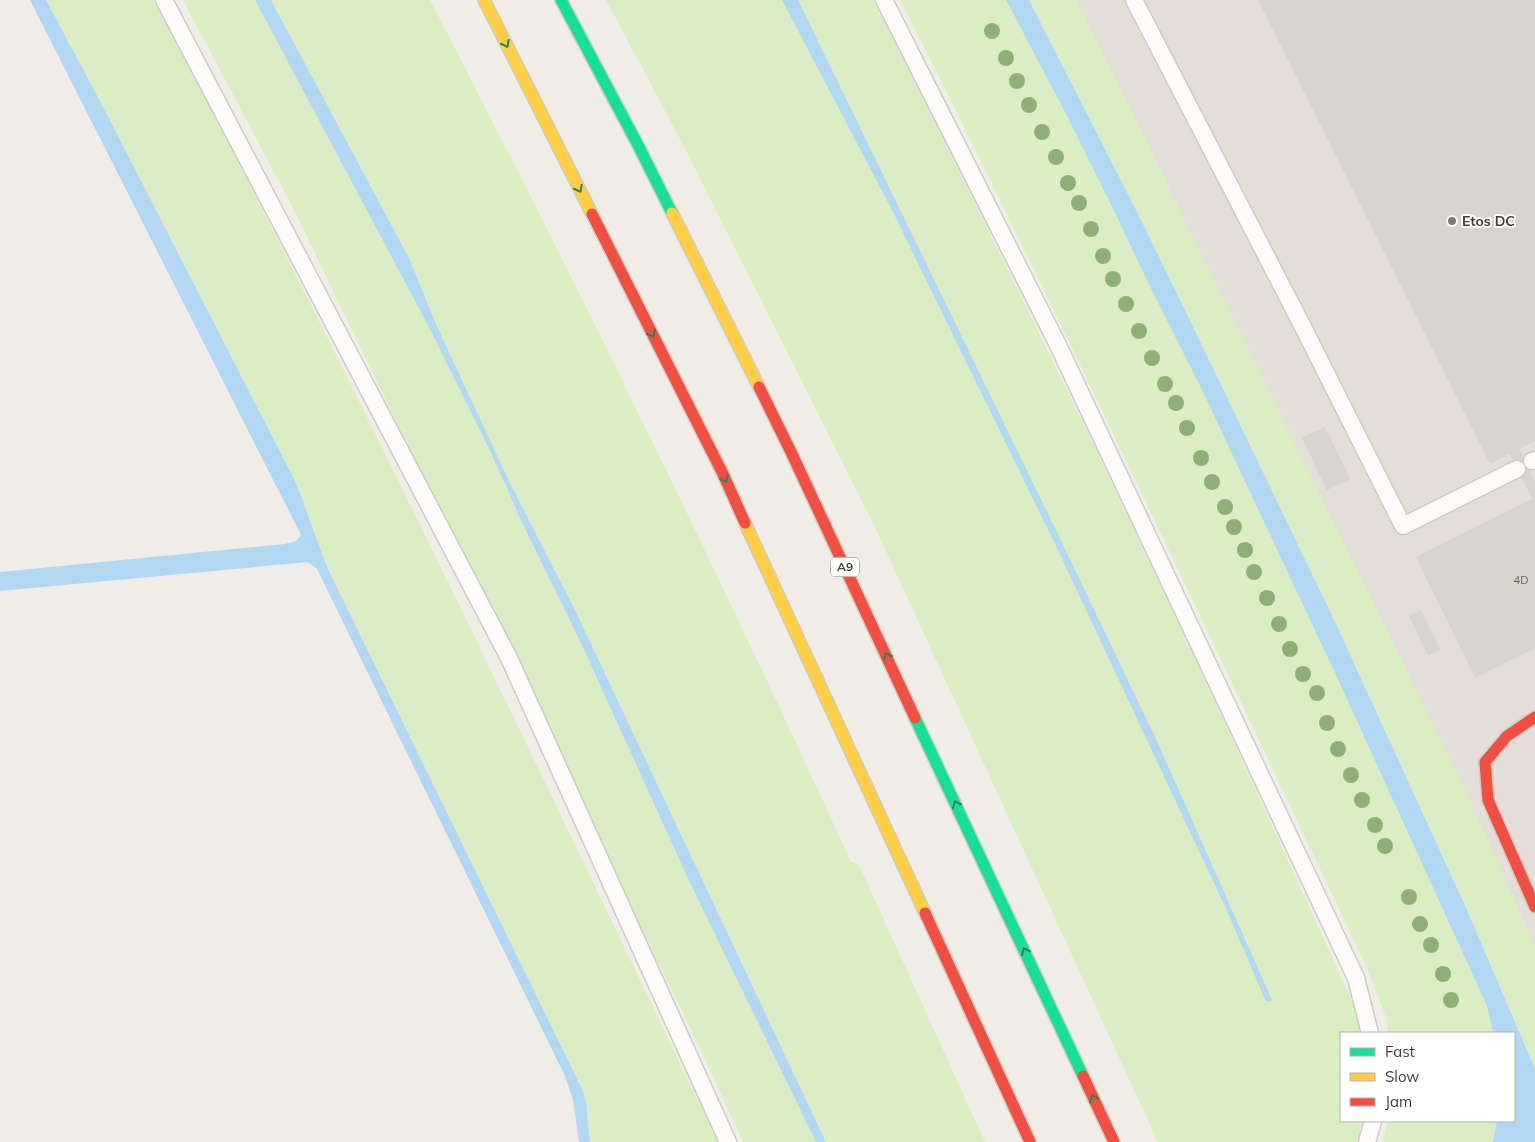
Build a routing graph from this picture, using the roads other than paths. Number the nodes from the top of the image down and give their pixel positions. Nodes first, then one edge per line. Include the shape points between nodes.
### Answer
1 (164, 0) edge
2 (484, 0) edge
3 (561, 0) edge
4 (884, 0) edge
5 (1134, 0) edge
6 (1516, 469) dead end
7 (1535, 717) edge
8 (1535, 906) edge
9 (1370, 1032) edge
10 (1373, 1122) edge
11 (728, 1142) edge
12 (1030, 1142) edge
13 (1114, 1142) edge
14 (1368, 1142) edge

1 - 11 lane via 509,658
2 -> 12 main road via 723,474
13 -> 3 main road, A9 via 791,452 639,147
4 - 9 lane via 1057,343 1344,951 1356,978
5 - 6 lane via 1403,526
7 - 8 main road via 1500,742 1485,762 1488,800
10 - 14 lane

